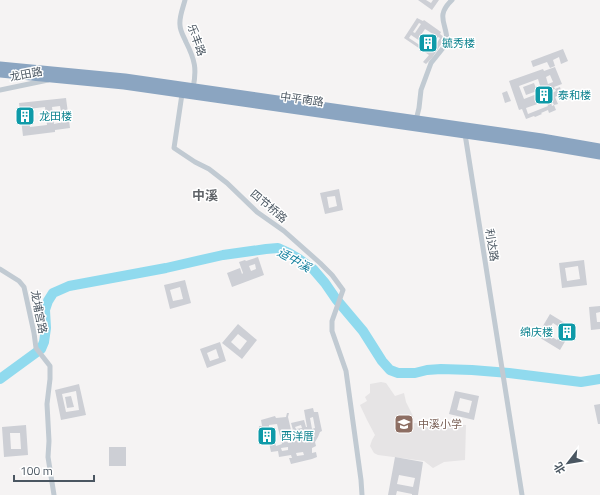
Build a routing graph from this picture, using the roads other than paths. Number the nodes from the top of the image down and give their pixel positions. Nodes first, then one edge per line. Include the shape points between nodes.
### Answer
1 (185, 0) edge
2 (452, 0) edge
3 (0, 66) edge
4 (0, 73) edge
5 (56, 78) junction
6 (193, 88) junction
7 (0, 90) edge
8 (182, 94) junction
9 (416, 120) junction
10 (465, 134) junction
11 (600, 148) edge
12 (600, 155) edge
13 (0, 269) edge
14 (54, 495) edge
15 (362, 495) edge
16 (522, 495) edge

1 - 6 street, 乐丰路 via 180,26 193,56
2 - 9 street via 444,8 443,13 446,43 431,63 421,90
3 - 6 highway via 125,78
4 - 5 highway, 中平南路
5 - 7 street, 龙田路
5 - 8 highway, 中平南路
6 - 9 highway
8 - 10 highway, 中平南路
8 - 15 street, 四节桥路 via 174,148 227,183 257,212 320,263 343,290 332,321 332,331 346,371
9 - 11 highway
10 - 12 highway, 中平南路
10 - 16 street, 利达路
13 - 14 street, 龙埔宫路 via 20,281 24,287 36,348 50,366 47,404 48,457

